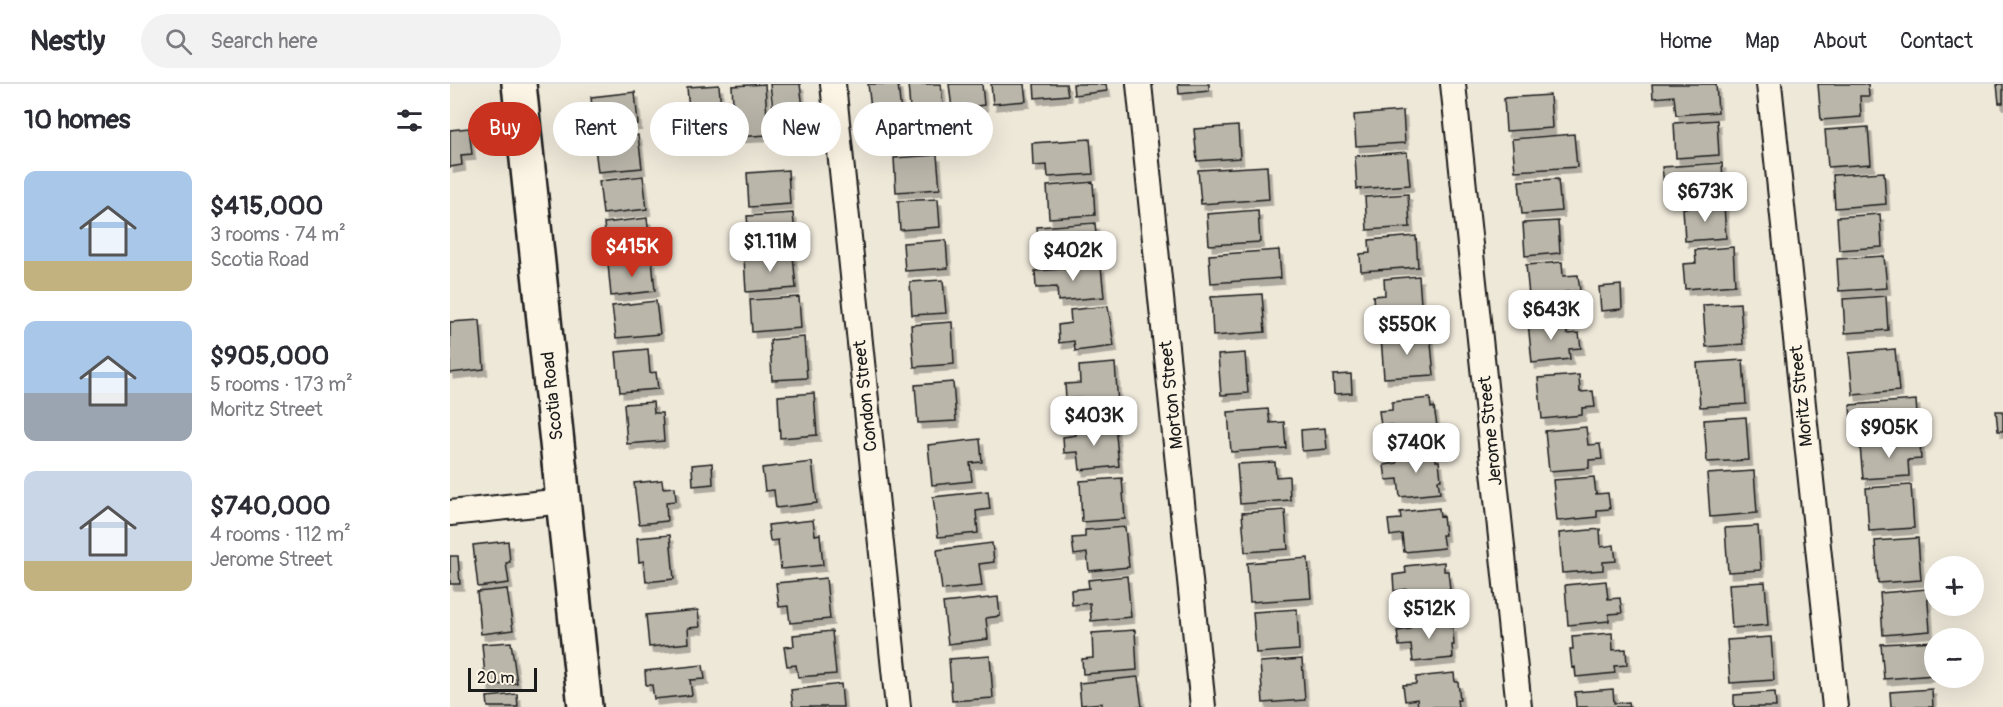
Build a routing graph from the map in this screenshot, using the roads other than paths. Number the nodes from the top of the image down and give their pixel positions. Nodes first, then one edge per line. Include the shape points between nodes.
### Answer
1 (519, 84) edge
2 (833, 84) edge
3 (1139, 84) edge
4 (1454, 84) edge
5 (1769, 84) edge
6 (563, 501) junction
7 (450, 513) edge
8 (585, 707) edge
9 (898, 707) edge
10 (1203, 707) edge
11 (1519, 707) edge
12 (1835, 707) edge

1 - 6 street, Scotia Road
2 - 9 street, Condon Street
3 - 10 street, Morton Street
4 - 11 street, Jerome Street
5 - 12 street, Moritz Street
6 - 7 street
6 - 8 street, Scotia Road

